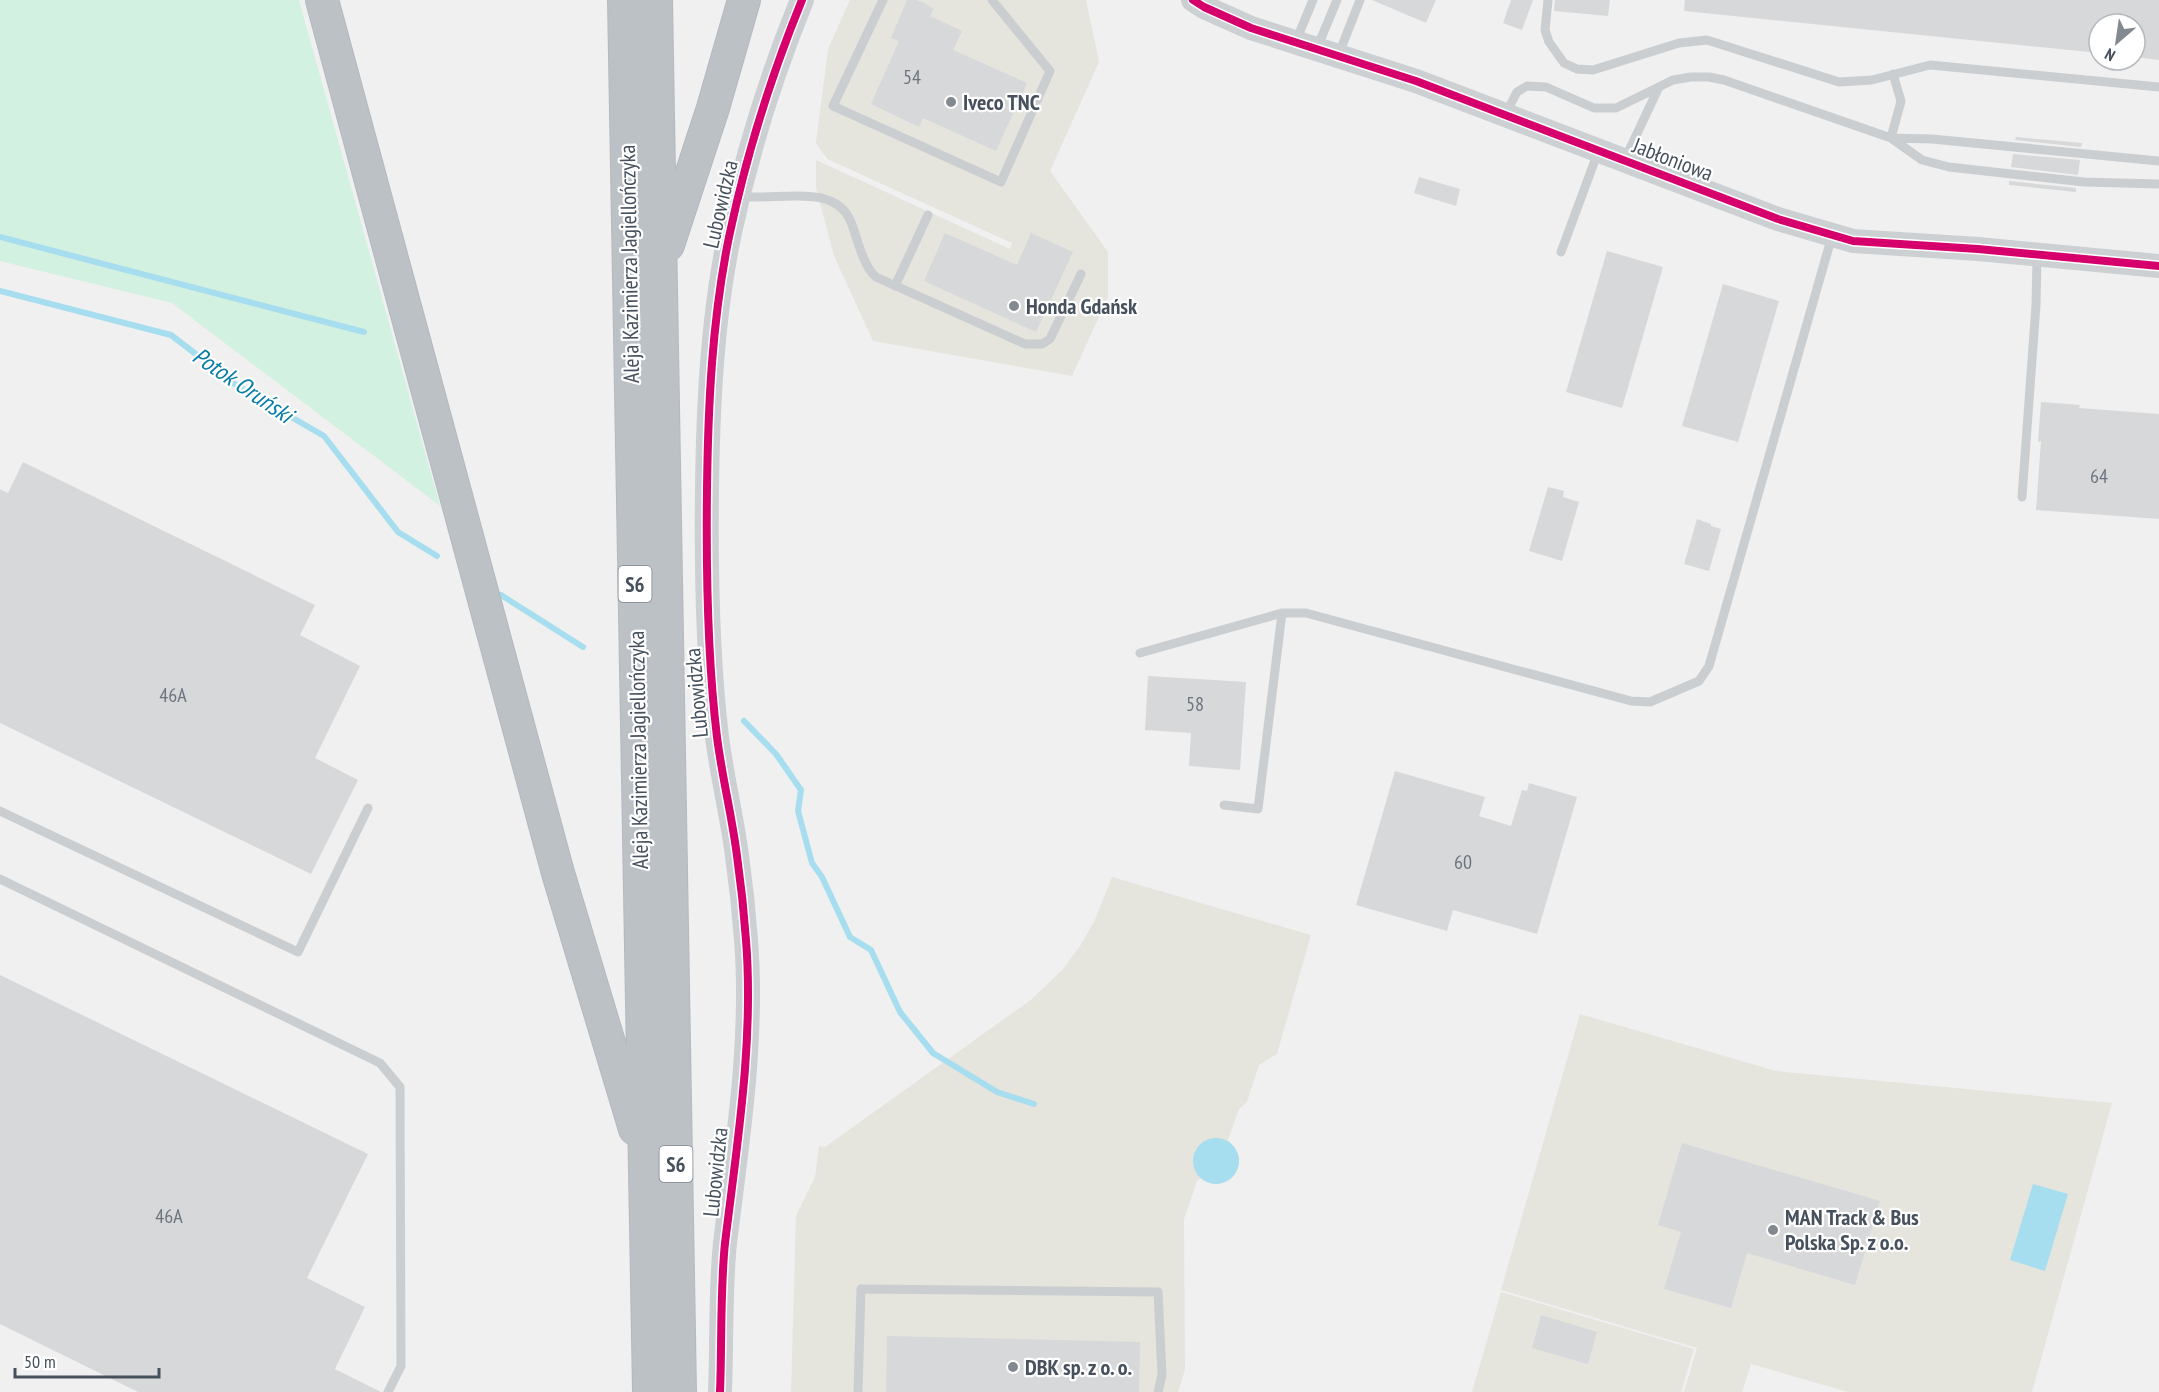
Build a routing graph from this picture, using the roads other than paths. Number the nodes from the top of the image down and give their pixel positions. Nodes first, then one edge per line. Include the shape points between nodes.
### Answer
1 (322, 0) edge
2 (624, 0) edge
3 (656, 0) edge
4 (744, 0) edge
5 (802, 0) edge
6 (883, 0) edge
7 (992, 0) edge
8 (1193, 0) edge
9 (1313, 0) edge
10 (1337, 0) edge
11 (1360, 0) edge
12 (1548, 0) edge
13 (1317, 49) junction
14 (1893, 74) junction
15 (2159, 87) edge
16 (1658, 89) junction
17 (626, 110) junction
18 (658, 110) junction
19 (1505, 115) junction
20 (1891, 138) junction
21 (636, 142) dead end
22 (649, 142) dead end
23 (1598, 150) junction
24 (1626, 159) junction
25 (2159, 161) edge
26 (637, 184) dead end
27 (650, 184) dead end
28 (2159, 184) edge
29 (739, 195) junction
30 (928, 215) dead end
31 (628, 216) junction
32 (660, 216) junction
33 (1832, 236) junction
34 (1561, 252) dead end
35 (2037, 254) junction
36 (662, 263) junction
37 (2159, 266) edge
38 (1081, 274) dead end
39 (895, 286) junction
40 (2022, 497) dead end
41 (1282, 613) junction
42 (1140, 653) dead end
43 (1224, 804) dead end
44 (368, 808) dead end
45 (0, 811) edge
46 (0, 879) edge
47 (646, 1167) junction
48 (388, 1392) edge
49 (649, 1392) edge
50 (680, 1392) edge
51 (720, 1392) edge
52 (858, 1392) edge
53 (1158, 1392) edge

1 - 47 highway via 555,862
2 - 17 highway, Aleja Kazimierza Jagiellończyka / S6
3 - 18 highway, Aleja Kazimierza Jagiellończyka / S6
4 - 36 highway
5 - 29 street, Lubowidzka
6 - 7 lane via 833,106 1000,182 1050,71
8 - 13 street, Jabłoniowa via 1251,28
9 - 13 lane
10 - 13 lane
11 - 13 lane
12 - 14 lane via 1545,30 1549,42 1564,63 1577,69 1593,70 1679,43 1707,40 1839,82 1861,82
13 - 19 street, Jabłoniowa
14 - 15 lane via 1930,65
14 - 20 lane via 1901,101
16 - 19 lane via 1616,108 1594,108 1546,87 1527,86 1517,92
16 - 20 lane via 1672,80 1717,78
16 - 24 lane
17 - 21 lane
17 - 31 highway, Aleja Kazimierza Jagiellończyka / S6
18 - 22 lane
18 - 32 highway, Aleja Kazimierza Jagiellończyka / S6
19 - 23 street, Jabłoniowa
20 - 25 lane
20 - 28 lane via 1922,159 1949,167 2084,182
23 - 24 street, Jabłoniowa
23 - 34 lane
24 - 33 street, Jabłoniowa
26 - 31 lane
27 - 32 lane
29 - 39 lane via 813,196 833,201 850,219 873,274
29 - 51 street, Lubowidzka via 728,239 713,344 708,449 707,595 713,690 747,941 746,1055 725,1248
30 - 39 lane
31 - 47 highway, Aleja Kazimierza Jagiellończyka / S6
32 - 36 highway, Aleja Kazimierza Jagiellończyka / S6
33 - 35 street, Jabłoniowa via 1853,241
33 - 41 lane via 1709,666 1699,681 1650,702 1631,701 1306,613
35 - 37 street, Jabłoniowa
35 - 40 lane
36 - 50 highway, Aleja Kazimierza Jagiellończyka / S6
38 - 39 lane via 1050,339 1042,344 1025,344
41 - 42 lane
41 - 43 lane via 1258,809
44 - 45 lane via 298,952
46 - 48 lane via 381,1063 400,1087 401,1366
47 - 49 highway, Aleja Kazimierza Jagiellończyka / S6
52 - 53 lane via 861,1289 1158,1292 1162,1376

